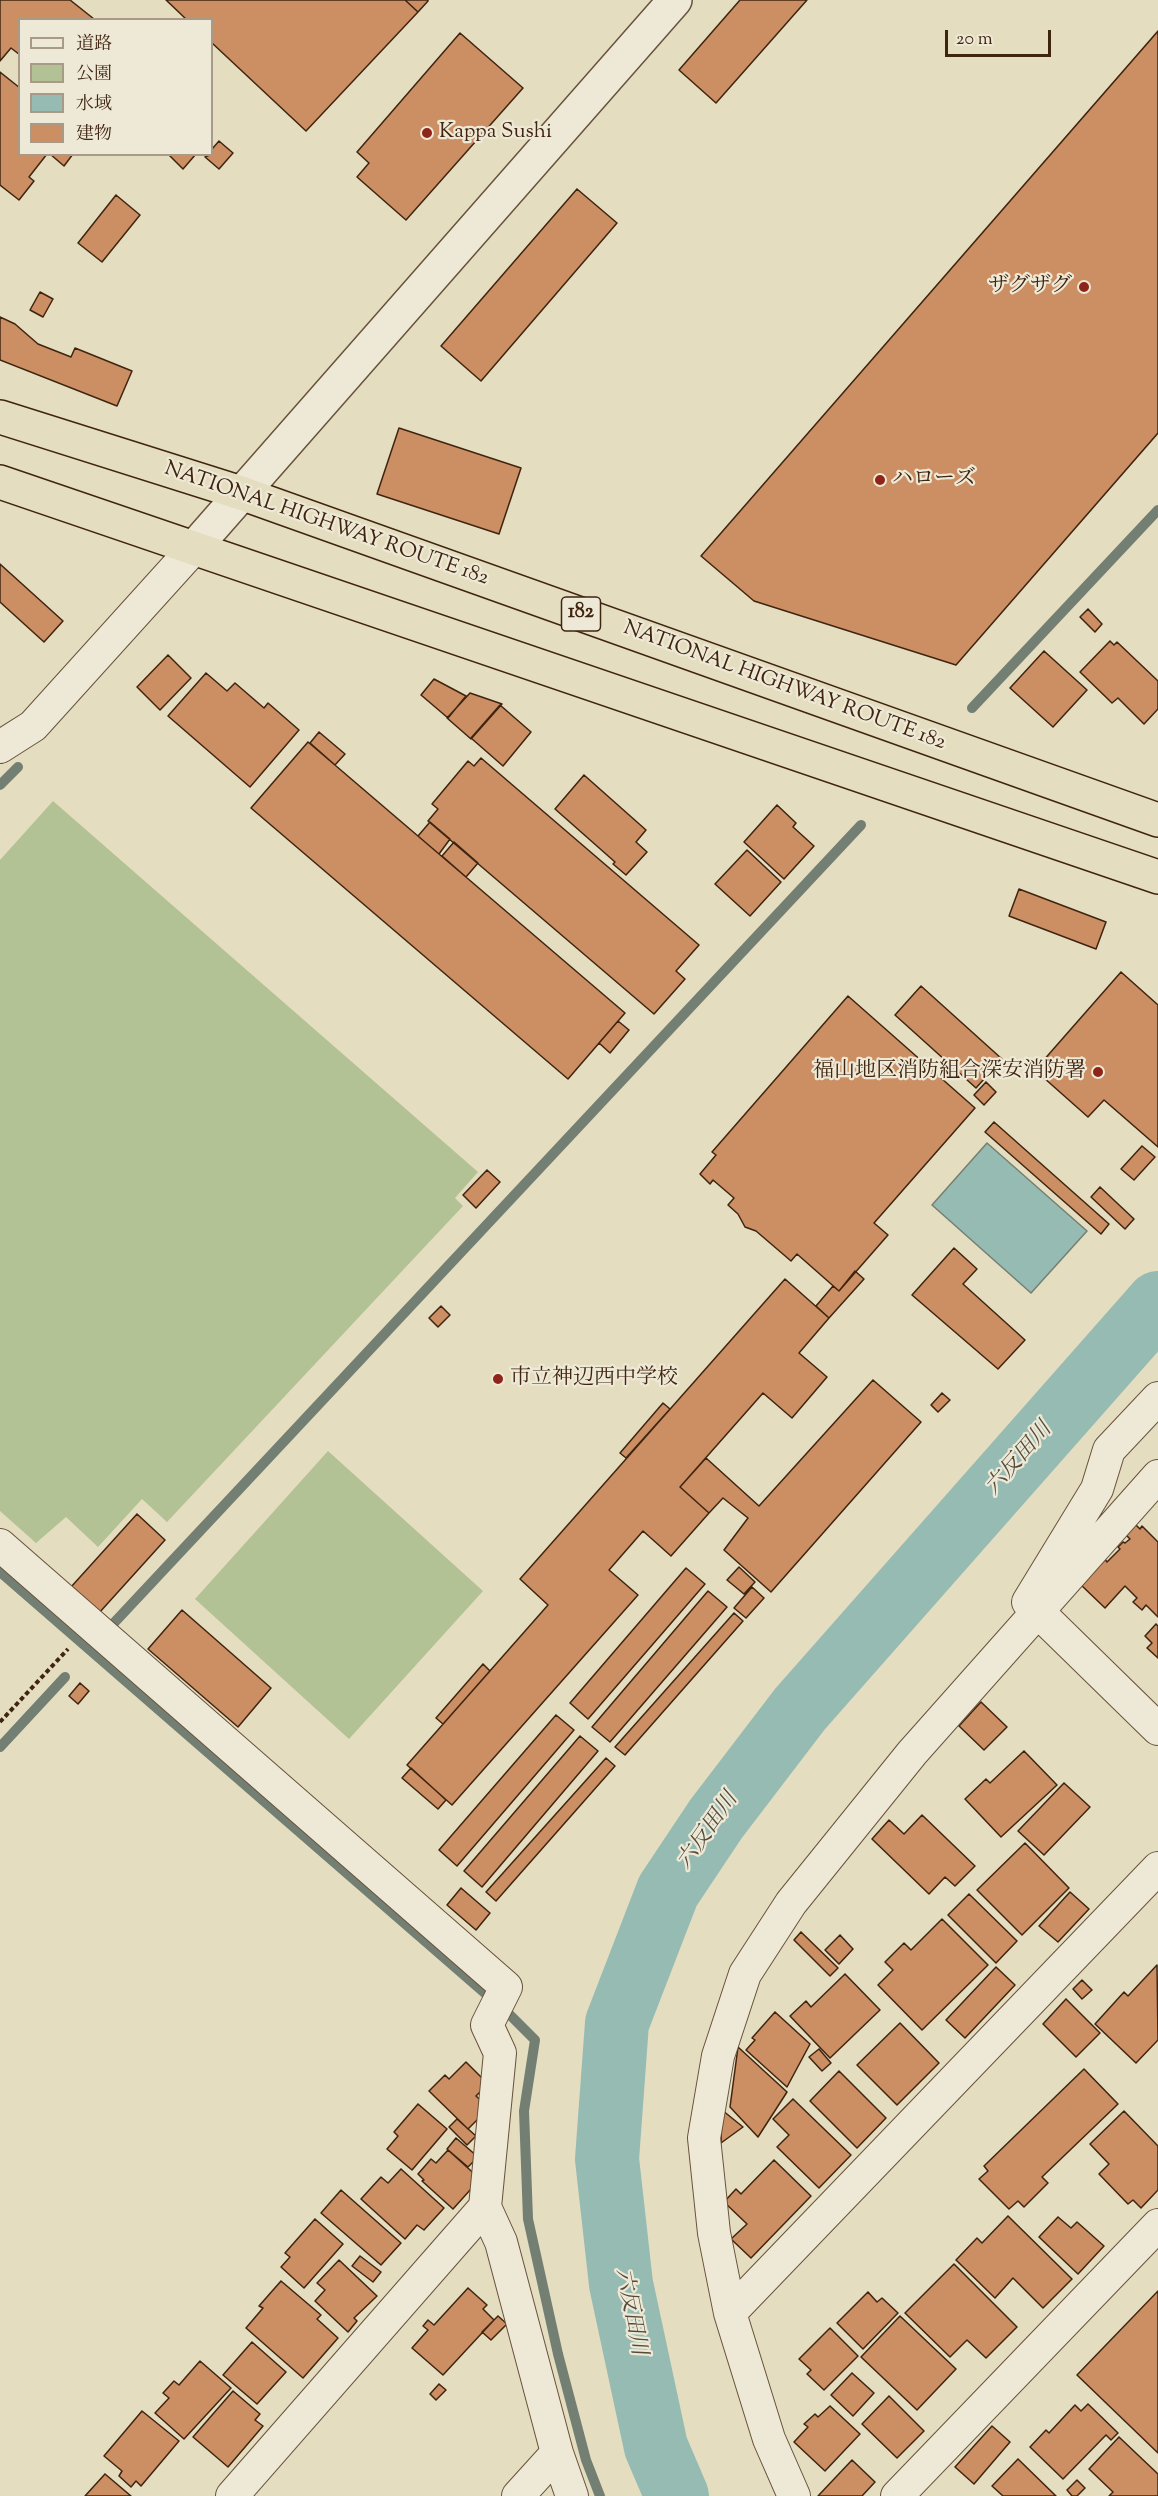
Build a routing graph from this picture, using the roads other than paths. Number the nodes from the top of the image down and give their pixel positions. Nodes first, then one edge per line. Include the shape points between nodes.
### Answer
1 (675, 0) edge
2 (0, 417) edge
3 (0, 482) edge
4 (241, 493) junction
5 (193, 549) junction
6 (0, 747) edge
7 (1158, 820) edge
8 (1158, 877) edge
9 (1158, 1398) edge
10 (1158, 1476) edge
11 (0, 1545) edge
12 (1037, 1612) junction
13 (1158, 1729) edge
14 (1158, 1868) edge
15 (485, 2207) junction
16 (1158, 2225) edge
17 (730, 2313) junction
18 (557, 2453) junction
19 (232, 2496) edge
20 (518, 2496) edge
21 (572, 2496) edge
22 (794, 2496) edge
23 (897, 2496) edge

1 - 4 street
2 - 4 highway, NATIONAL HIGHWAY ROUTE 182 / 182
3 - 5 highway
4 - 5 street
4 - 7 highway, NATIONAL HIGHWAY ROUTE 182 / 182
5 - 6 street via 33,726
5 - 8 highway
9 - 12 street via 1109,1450 1097,1489 1028,1602
10 - 12 street
11 - 15 street via 507,1987 487,2025 500,2053
12 - 13 street
12 - 17 street via 912,1753 791,1903 746,1974 717,2056 704,2138 714,2233
14 - 17 street
15 - 18 street via 501,2242
15 - 19 street
16 - 23 street
17 - 22 street via 769,2439
18 - 20 street
18 - 21 street

